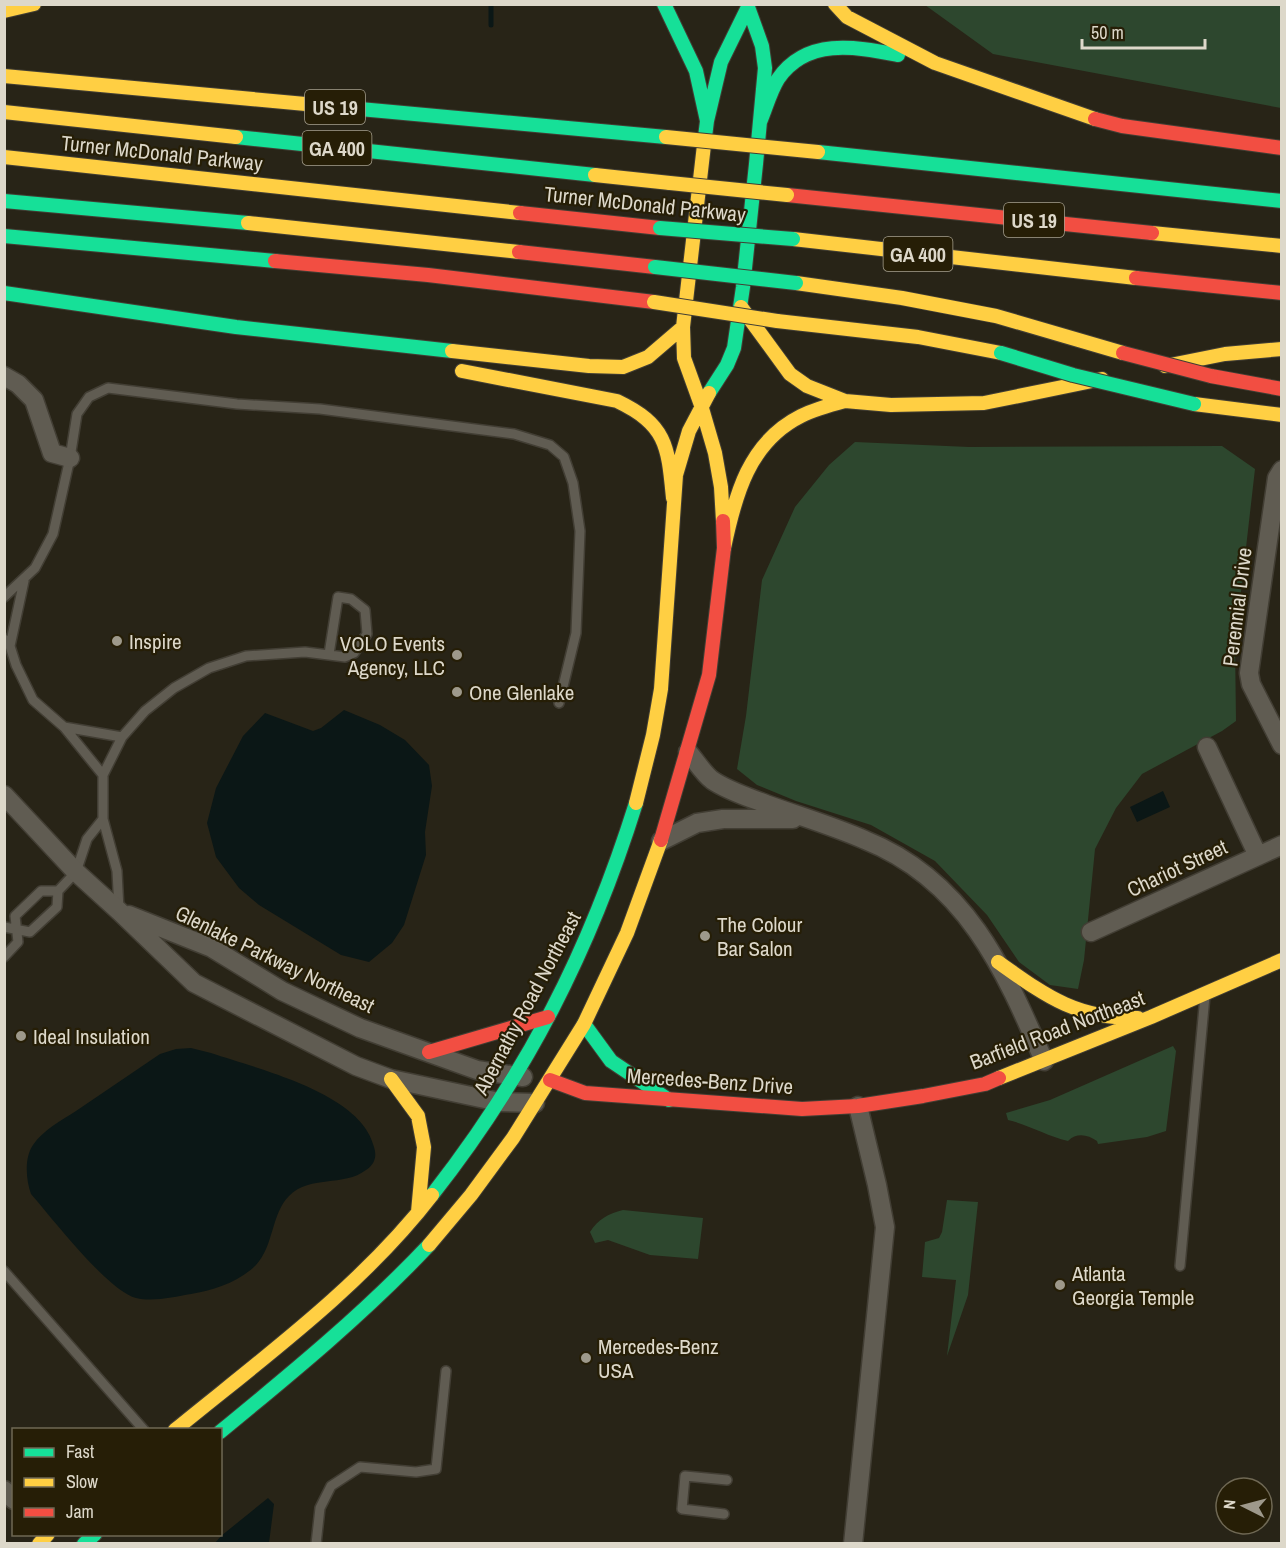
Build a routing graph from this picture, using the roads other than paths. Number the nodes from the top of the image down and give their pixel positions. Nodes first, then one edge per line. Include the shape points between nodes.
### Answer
1 (34, 4) edge
2 (664, 4) edge
3 (835, 4) edge
4 (748, 5) edge
5 (4, 11) edge
6 (935, 63) junction
7 (4, 76) edge
8 (4, 112) edge
9 (706, 121) junction
10 (760, 122) junction
11 (1281, 148) edge
12 (4, 157) edge
13 (786, 195) joint
14 (4, 201) edge
15 (1281, 201) edge
16 (4, 236) edge
17 (1281, 246) edge
18 (4, 293) edge
19 (1281, 293) edge
20 (741, 307) junction
21 (236, 327) junction
22 (683, 327) junction
23 (1281, 349) edge
24 (398, 358) dead end
25 (444, 368) dead end
26 (4, 375) edge
27 (1281, 389) edge
28 (845, 401) junction
29 (701, 405) junction
30 (1281, 415) edge
31 (70, 458) junction
32 (1281, 470) edge
33 (673, 498) junction
34 (724, 548) junction
35 (24, 580) junction
36 (4, 597) edge
37 (7, 642) edge
38 (329, 654) junction
39 (559, 703) dead end
40 (64, 728) junction
41 (122, 738) junction
42 (1281, 745) edge
43 (1207, 747) dead end
44 (688, 752) junction
45 (103, 775) junction
46 (4, 795) edge
47 (103, 819) junction
48 (807, 819) junction
49 (661, 841) junction
50 (1281, 845) edge
51 (1258, 856) junction
52 (76, 872) junction
53 (58, 891) junction
54 (119, 911) junction
55 (10, 916) edge
56 (4, 927) edge
57 (16, 931) junction
58 (1091, 932) dead end
59 (4, 957) edge
60 (1281, 960) edge
61 (998, 962) junction
62 (1206, 993) junction
63 (548, 1017) junction
64 (1151, 1017) junction
65 (584, 1024) junction
66 (429, 1052) junction
67 (1044, 1060) junction
68 (515, 1077) junction
69 (391, 1079) junction
70 (550, 1080) junction
71 (579, 1092) junction
72 (669, 1100) junction
73 (499, 1102) junction
74 (535, 1103) junction
75 (858, 1106) junction
76 (838, 1107) joint
77 (417, 1212) junction
78 (1180, 1266) dead end
79 (4, 1271) edge
80 (446, 1371) dead end
81 (142, 1428) edge
82 (177, 1428) edge
83 (222, 1430) edge
84 (727, 1480) dead end
85 (724, 1514) dead end
86 (316, 1544) edge
87 (853, 1544) edge

1 - 5 main road
2 - 9 main road via 696,71
3 - 6 main road via 846,17
4 - 9 main road, Abernathy Road Northeast via 721,62
4 - 10 main road, Abernathy Road Northeast via 765,68
6 - 10 main road via 854,47 822,48 788,68 774,86
6 - 11 main road via 1122,126
7 - 15 main road, US 19, bridge via 666,137
8 - 13 main road, Turner McDonald Parkway / GA 400, bridge
9 - 22 main road, Abernathy Road Northeast
10 - 20 main road, Abernathy Road Northeast
12 - 19 main road, Turner McDonald Parkway / GA 400, bridge
13 - 17 main road, Turner McDonald Parkway / US 19
14 - 27 main road, bridge via 655,267 902,298 996,316 1211,376
16 - 30 main road, bridge via 417,274 909,335 977,347 1194,404
18 - 21 main road
20 - 28 main road via 790,374 807,386
20 - 29 main road, Abernathy Road Northeast via 734,352
21 - 22 main road via 625,367 665,345
21 - 24 main road
22 - 29 main road, Abernathy Road Northeast via 684,358
23 - 28 main road via 1225,354 984,403 891,405
25 - 33 main road via 617,401 631,407 645,416 665,440
26 - 31 street via 34,400 52,453
28 - 34 main road via 798,417 762,443 734,499
29 - 33 main road, Abernathy Road Northeast via 678,464
29 - 34 main road, Abernathy Road Northeast via 721,487
31 - 35 lane via 53,534 36,568
31 - 39 lane via 77,414 89,397 108,388 237,404 320,409 514,434 550,445 564,457 573,483 580,531 576,633
32 - 42 street, Perennial Drive via 1249,673
33 - 63 main road, Abernathy Road Northeast via 662,686 653,736 612,875
34 - 44 main road, Abernathy Road Northeast via 709,675
35 - 36 lane
35 - 37 lane
37 - 40 lane via 33,700
38 - 38 lane via 345,657 354,653 367,634 365,610 351,599 338,597
38 - 41 lane via 246,656 209,668 145,711
40 - 41 lane
40 - 45 lane
41 - 45 lane
43 - 51 street
44 - 48 street via 712,779 739,794
44 - 49 main road, Abernathy Road Northeast
45 - 47 lane
46 - 52 street, Glenlake Parkway Northeast
47 - 52 lane via 87,839
47 - 54 lane via 117,871
48 - 49 street via 723,819 697,823
48 - 61 street via 865,839 920,869 965,913
49 - 65 main road, Abernathy Road Northeast via 627,933
50 - 51 street, Chariot Street
51 - 58 street, Chariot Street
52 - 53 lane
52 - 54 street, Glenlake Parkway Northeast
53 - 55 lane via 41,891
53 - 57 lane via 57,907 30,932
54 - 66 street, Glenlake Parkway Northeast via 212,948 282,991 360,1028
54 - 69 street, Glenlake Parkway Northeast via 194,983 356,1066
55 - 57 lane
56 - 57 lane
57 - 59 lane via 18,942
60 - 62 main road, Barfield Road Northeast
61 - 64 main road via 1073,1010 1110,1018
61 - 67 street
62 - 64 main road, Barfield Road Northeast
62 - 78 lane
63 - 66 main road
63 - 68 main road, Abernathy Road Northeast
64 - 67 main road, Barfield Road Northeast
65 - 70 main road, Abernathy Road Northeast
65 - 72 main road via 610,1061
66 - 68 street, Glenlake Parkway Northeast via 477,1070
67 - 75 main road, Barfield Road Northeast via 985,1084
68 - 70 street, Glenlake Parkway Northeast
68 - 73 main road, Abernathy Road Northeast
69 - 73 street, Glenlake Parkway Northeast
69 - 77 main road via 418,1116 424,1147
70 - 71 main road, Mercedes-Benz Drive
70 - 74 main road, Abernathy Road Northeast
71 - 72 main road, Mercedes-Benz Drive
71 - 74 main road, Mercedes-Benz Drive
72 - 76 main road, Mercedes-Benz Drive via 802,1109
73 - 74 street, Glenlake Parkway Northeast
73 - 77 main road, Abernathy Road Northeast via 447,1177
74 - 83 main road, Abernathy Road Northeast via 471,1196 404,1272
75 - 76 main road, Barfield Road Northeast
75 - 87 street via 885,1227
77 - 82 main road, Abernathy Road Northeast via 375,1258
79 - 81 lane
80 - 86 lane via 436,1469 416,1473 360,1467 331,1485 320,1508
84 - 85 lane via 685,1476 682,1509

